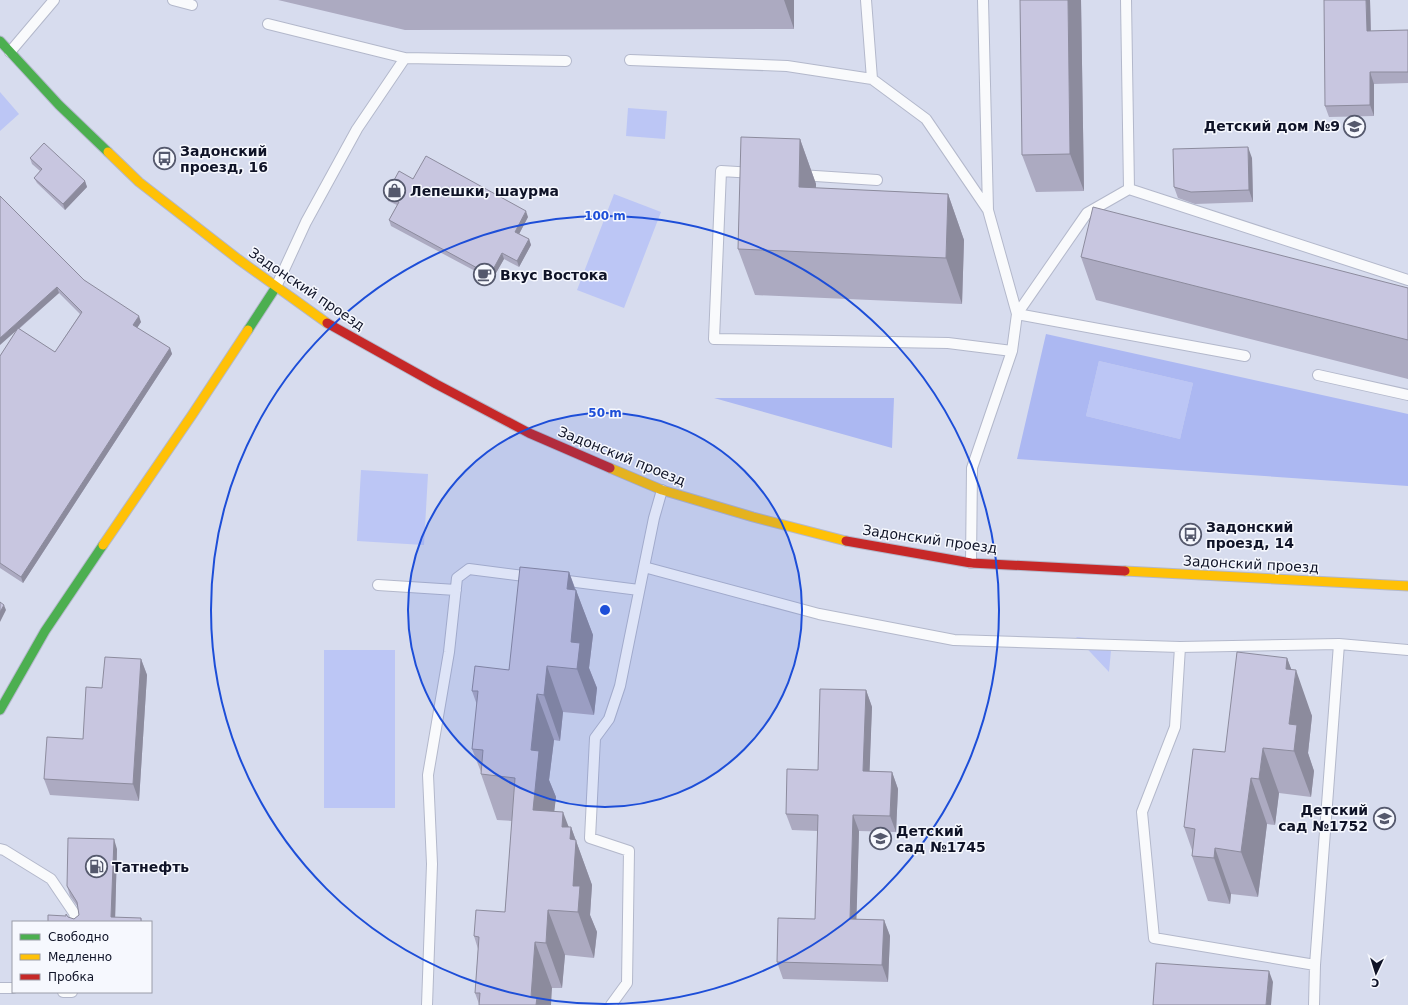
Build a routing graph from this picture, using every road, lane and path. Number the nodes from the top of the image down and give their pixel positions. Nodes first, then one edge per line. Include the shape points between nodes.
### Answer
1 (54, 0) edge
2 (173, 0) edge
3 (866, 0) edge
4 (983, 0) edge
5 (1126, 0) edge
6 (192, 5) dead end
7 (268, 24) dead end
8 (0, 41) edge
9 (10, 52) junction
10 (404, 58) junction
11 (630, 60) dead end
12 (566, 61) dead end
13 (872, 79) junction
14 (768, 174) edge
15 (791, 175) edge
16 (877, 180) dead end
17 (1130, 189) junction
18 (988, 210) junction
19 (1408, 280) edge
20 (276, 287) junction
21 (1017, 314) junction
22 (1012, 351) junction
23 (1245, 356) dead end
24 (1318, 375) dead end
25 (1408, 396) edge
26 (662, 490) junction
27 (971, 562) junction
28 (644, 567) junction
29 (378, 585) dead end
30 (1408, 586) edge
31 (456, 590) junction
32 (639, 590) junction
33 (1339, 644) junction
34 (1180, 647) junction
35 (1408, 650) edge
36 (0, 710) edge
37 (0, 849) edge
38 (76, 921) edge
39 (1315, 965) junction
40 (0, 988) edge
41 (12, 988) edge
42 (427, 1005) edge
43 (611, 1005) edge
44 (1314, 1005) edge

1 - 9 lane
2 - 6 lane
3 - 13 lane
4 - 18 lane
5 - 17 lane
7 - 10 lane
8 - 9 street, Задонский проезд
9 - 20 street, Задонский проезд via 59,105 139,182
10 - 12 lane
10 - 20 lane via 353,136 306,222
11 - 13 lane via 787,66
13 - 18 lane via 926,119
14 - 22 lane via 721,171 714,339 948,343
15 - 16 lane
17 - 19 lane
17 - 21 lane via 1087,213
18 - 21 lane
20 - 26 street, Задонский проезд via 331,326 529,433
20 - 36 street via 45,631
21 - 22 lane
21 - 23 lane
22 - 27 lane via 972,468
24 - 25 lane
26 - 27 street, Задонский проезд via 844,541
26 - 28 lane
27 - 30 street, Задонский проезд
28 - 32 lane
28 - 34 lane via 819,614 954,640
29 - 31 lane
31 - 32 lane via 457,578 470,569
31 - 42 lane via 449,652 428,775 432,864
32 - 43 lane via 620,686 609,719 595,738 590,838 629,851 626,983
33 - 34 lane
33 - 35 lane
33 - 39 lane
34 - 39 lane via 1175,727 1142,812 1154,938
37 - 38 lane via 51,879 74,913
39 - 44 lane
40 - 41 lane

